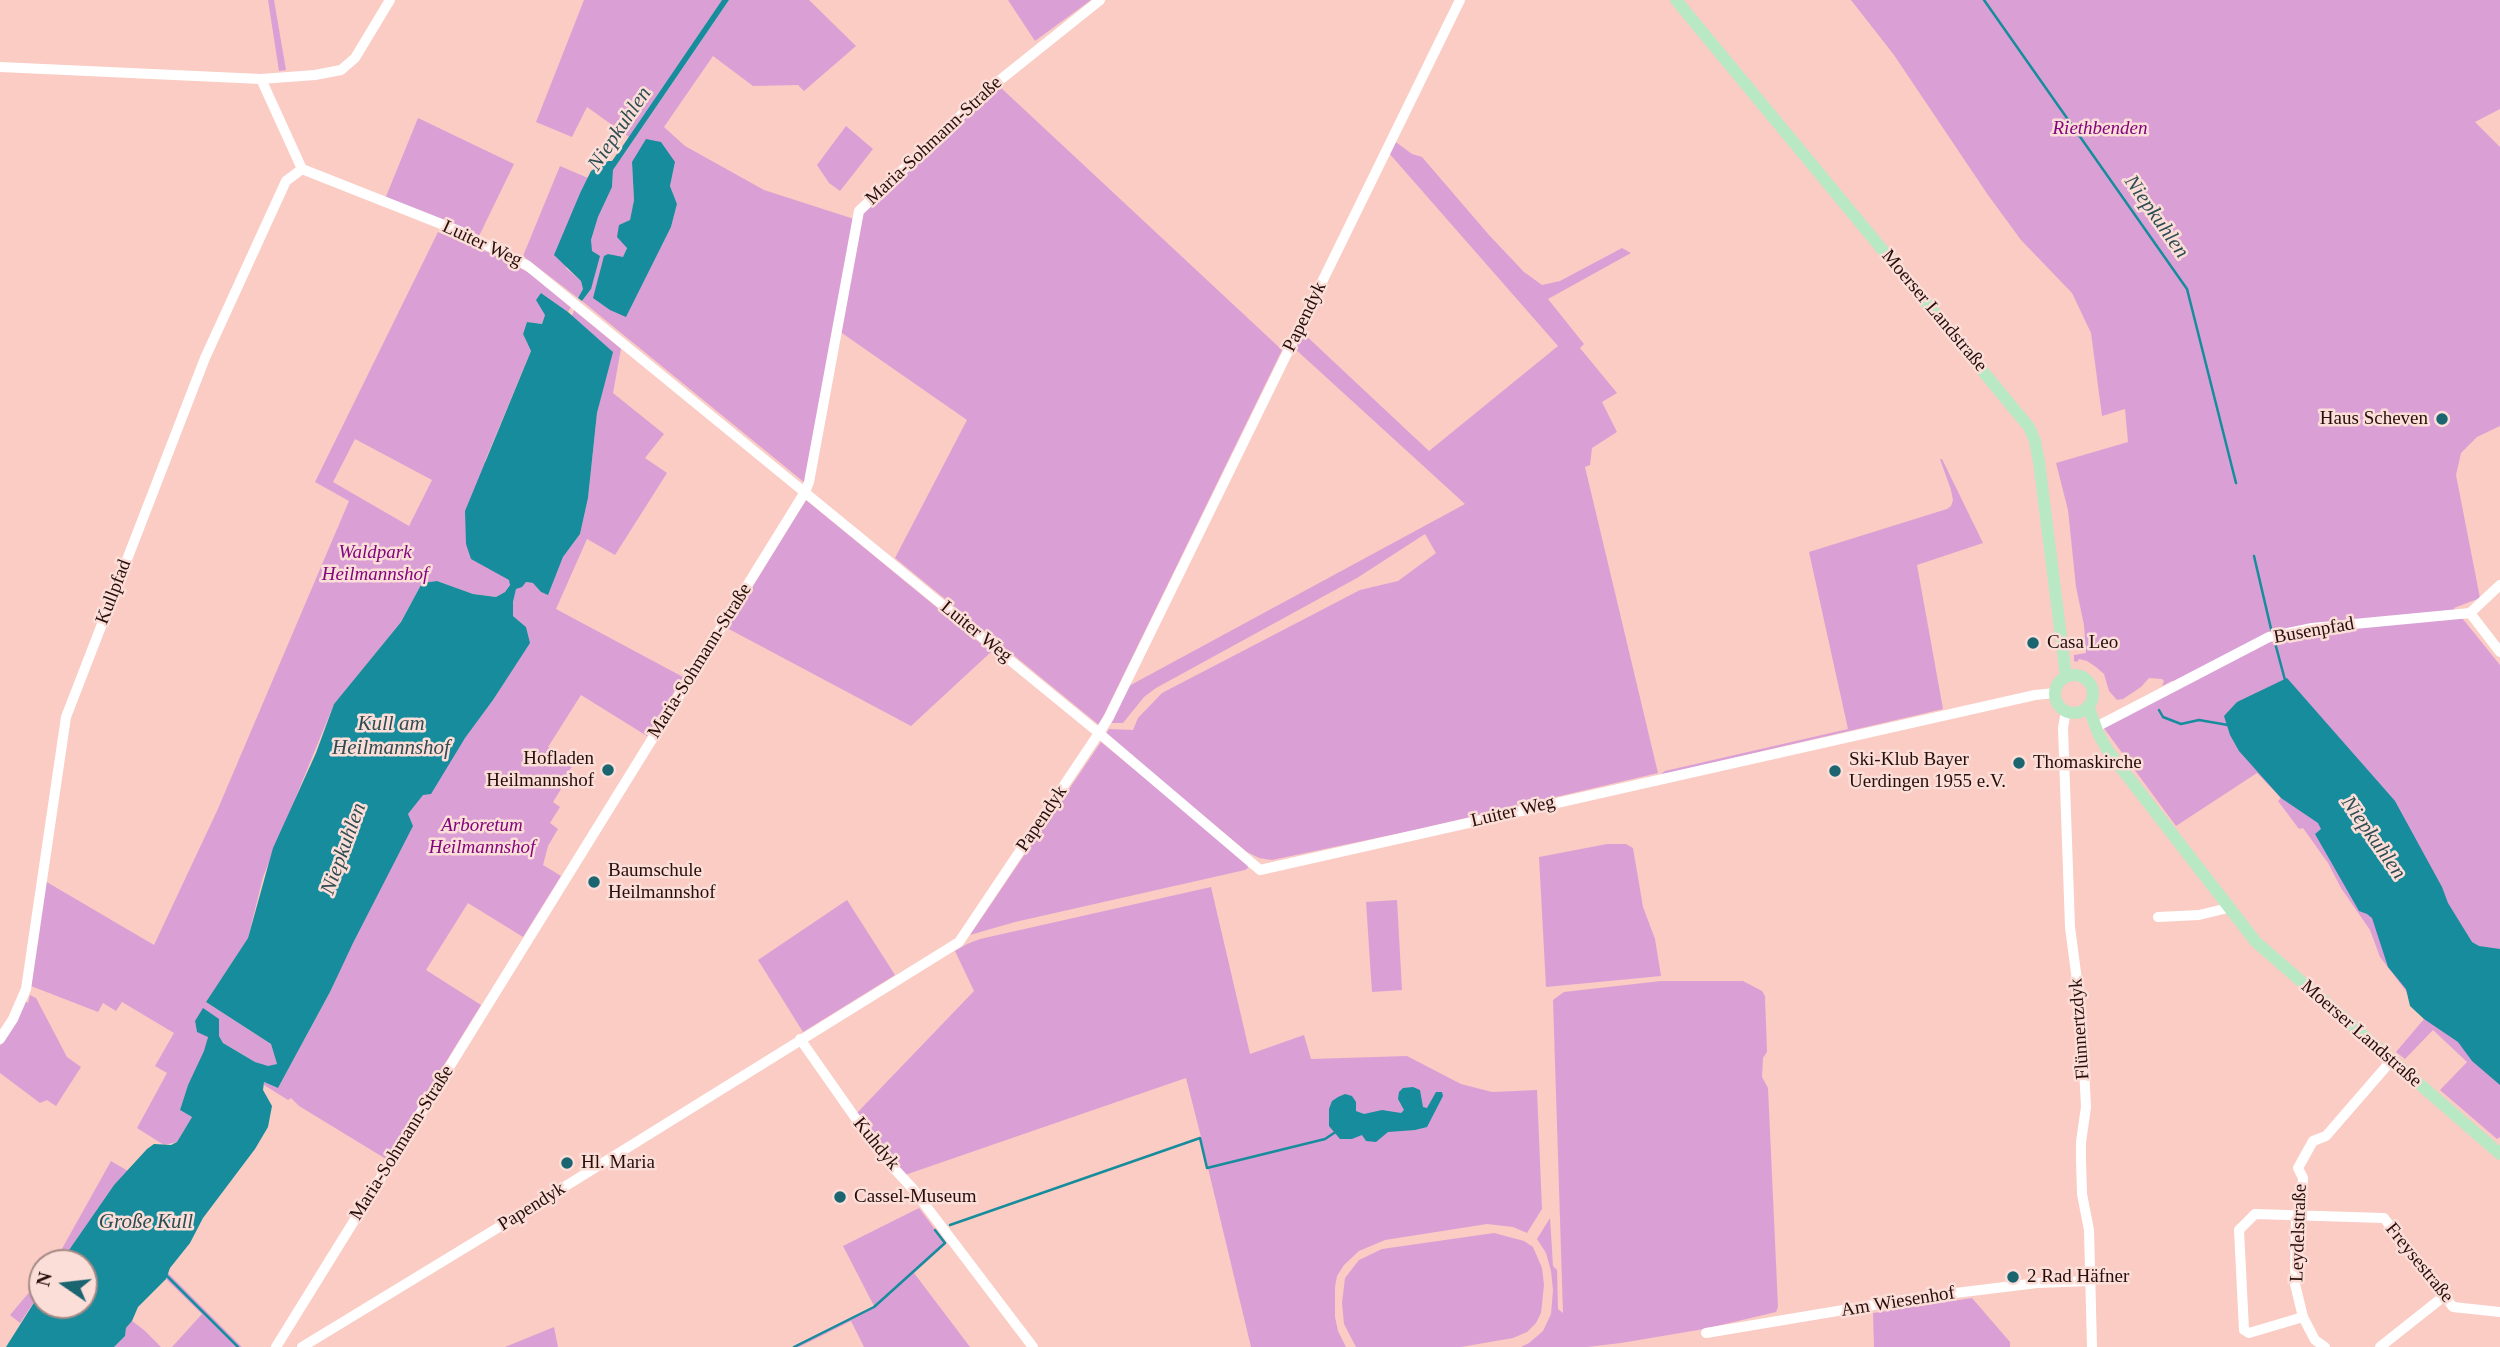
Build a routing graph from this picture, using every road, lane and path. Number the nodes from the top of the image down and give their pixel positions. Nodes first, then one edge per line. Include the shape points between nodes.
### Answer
1 (390, 0) edge
2 (1100, 0) edge
3 (1460, 0) edge
4 (1676, 0) edge
5 (0, 67) edge
6 (261, 79) junction
7 (302, 169) junction
8 (805, 492) junction
9 (2500, 586) edge
10 (2470, 613) junction
11 (2500, 652) edge
12 (2066, 677) junction
13 (2055, 693) junction
14 (2088, 706) junction
15 (2066, 710) junction
16 (2095, 727) junction
17 (1100, 733) junction
18 (2228, 908) junction
19 (2158, 917) dead end
20 (0, 1039) edge
21 (800, 1039) junction
22 (2391, 1060) junction
23 (2500, 1154) edge
24 (2296, 1216) junction
25 (2091, 1281) junction
26 (2444, 1297) junction
27 (2500, 1312) edge
28 (2302, 1317) junction
29 (1706, 1333) dead end
30 (276, 1347) edge
31 (302, 1347) edge
32 (1033, 1347) edge
33 (2092, 1347) edge
34 (2325, 1347) edge
35 (2380, 1347) edge

1 - 6 street via 355,58 341,70
2 - 8 street, Maria-Sohmann-Straße via 990,88 859,211
3 - 17 street, Papendyk
4 - 12 main road, Moerser Landstraße via 2029,427 2039,463
5 - 6 street
6 - 7 street
7 - 8 street, Luiter Weg via 459,231 528,266
7 - 20 street, Kullpfad via 286,181 205,358 66,717 26,989
8 - 17 street, Luiter Weg
8 - 30 street, Maria-Sohmann-Straße
9 - 10 street
10 - 11 street
10 - 16 street, Busenpfad via 2273,636
12 - 13 main road
12 - 14 main road via 2076,675 2089,683
13 - 15 main road
13 - 17 street, Luiter Weg via 1260,870
14 - 15 main road via 2077,712
14 - 16 main road, Moerser Landstraße
15 - 25 street, Flünnertzdyk via 2070,927 2081,1011 2086,1107 2082,1194
16 - 18 main road, Moerser Landstraße via 2119,766
17 - 21 street, Papendyk via 959,942
18 - 19 street
18 - 22 main road, Moerser Landstraße via 2256,942
21 - 31 street, Papendyk
21 - 32 street, Kuhdyk via 880,1153 933,1214
22 - 23 main road, Moerser Landstraße
22 - 24 street, Leydelstraße via 2326,1136 2313,1142 2298,1168 2303,1178
24 - 26 street, Freysestraße via 2384,1218
24 - 28 street, Leydelstraße via 2295,1284
24 - 28 street via 2255,1214 2239,1230 2244,1329 2249,1333
25 - 29 street, Am Wiesenhof via 1927,1297
25 - 33 street, Flünnertzdyk
26 - 27 street, Freysestraße via 2454,1307
26 - 35 street
28 - 34 street, Leydelstraße via 2315,1340

